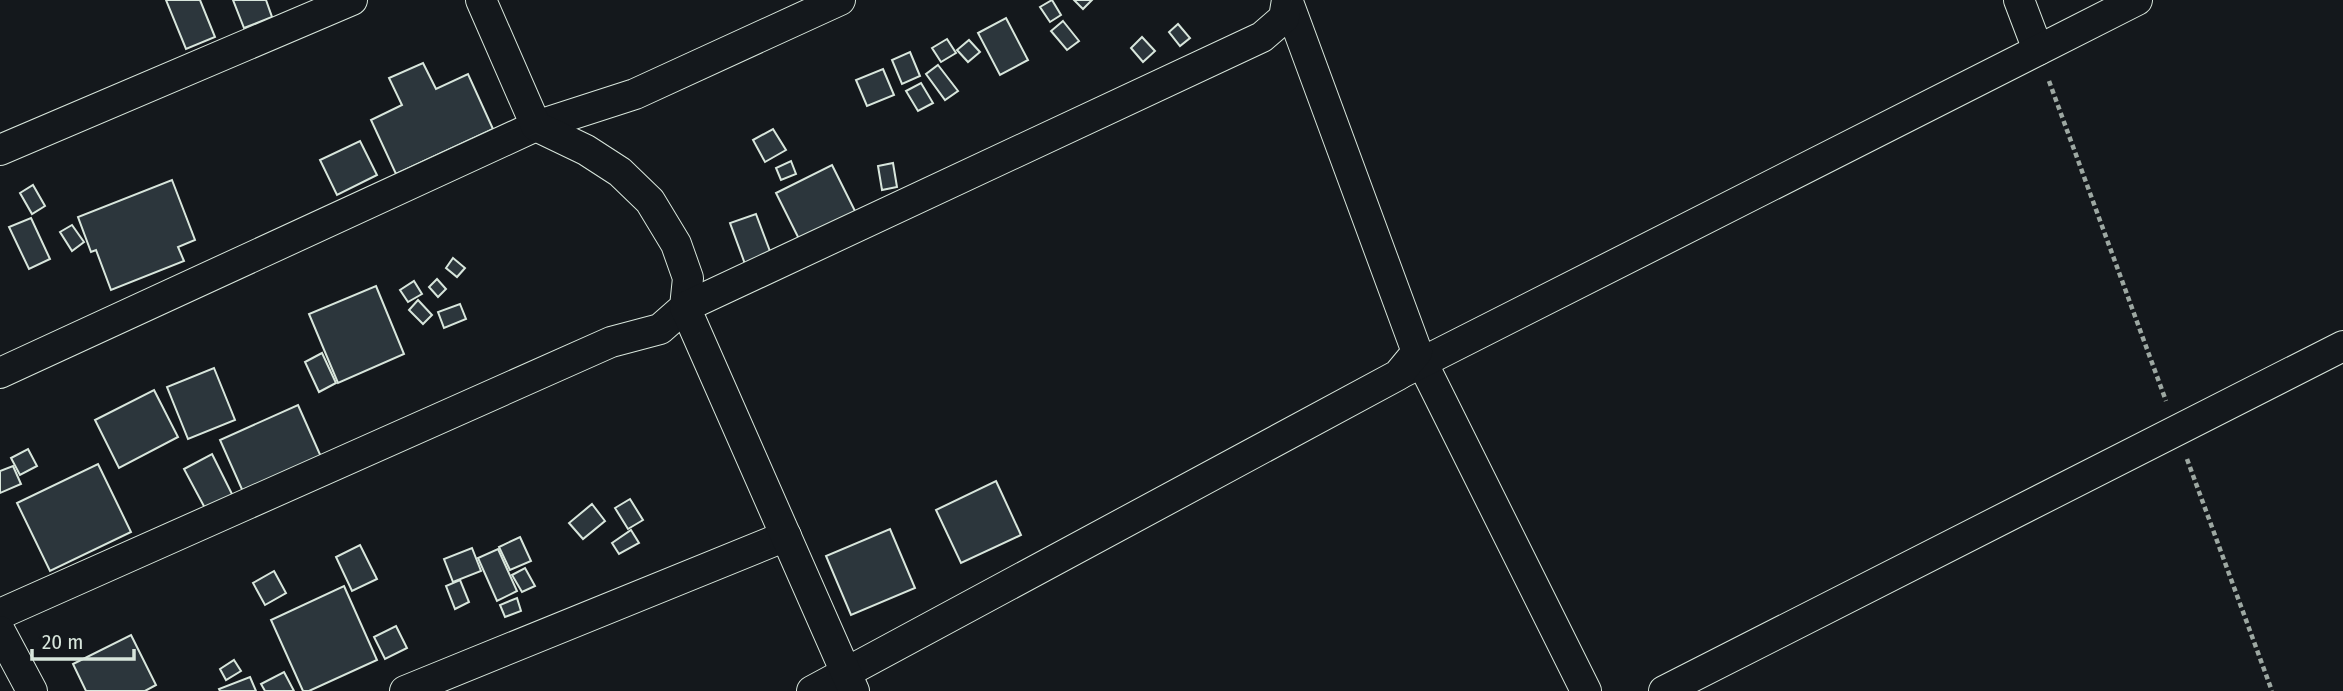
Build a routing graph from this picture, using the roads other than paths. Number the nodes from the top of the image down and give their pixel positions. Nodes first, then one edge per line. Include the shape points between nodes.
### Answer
1 (352, 0) edge
2 (481, 0) edge
3 (840, 0) edge
4 (2019, 0) edge
5 (2137, 0) edge
6 (1288, 1) edge
7 (2038, 50) junction
8 (536, 126) junction
9 (0, 150) edge
10 (685, 307) junction
11 (2343, 346) edge
12 (1412, 363) junction
13 (0, 373) edge
14 (786, 537) junction
15 (0, 614) edge
16 (0, 631) edge
17 (850, 682) edge
18 (32, 691) edge
19 (405, 691) edge
20 (812, 691) edge
21 (1586, 691) edge
22 (1664, 691) edge

1 - 9 street
2 - 8 street
3 - 8 street via 635,94
4 - 7 street
5 - 7 street
6 - 10 street via 1284,18 1262,37
6 - 12 street
7 - 12 street
8 - 10 street via 620,172 650,201 676,244 688,278
8 - 13 street
10 - 14 street
10 - 15 street via 660,329 611,342
11 - 22 street
12 - 17 street
12 - 21 street
14 - 17 street
14 - 19 street
16 - 18 street
17 - 20 street

